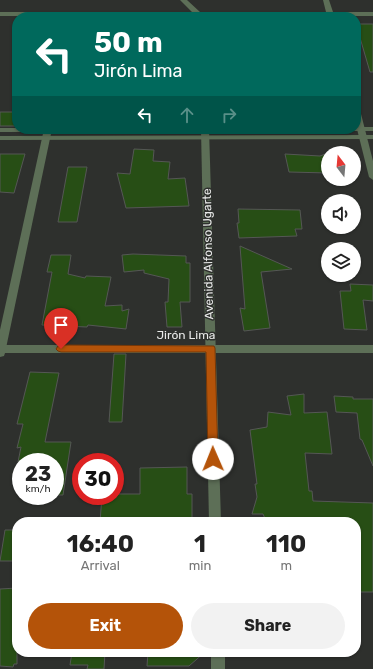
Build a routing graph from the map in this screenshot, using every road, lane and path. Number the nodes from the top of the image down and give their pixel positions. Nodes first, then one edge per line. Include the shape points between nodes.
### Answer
1 (183, 0) edge
2 (326, 0) edge
3 (195, 12) edge
4 (329, 12) edge
5 (0, 14) edge
6 (12, 14) edge
7 (373, 14) edge
8 (361, 15) edge
9 (373, 129) edge
10 (0, 130) edge
11 (12, 131) edge
12 (361, 131) edge
13 (361, 131) edge
14 (31, 134) edge
15 (47, 134) edge
16 (205, 134) edge
17 (361, 134) edge
18 (373, 137) edge
19 (0, 138) edge
20 (373, 176) edge
21 (211, 348) junction
22 (373, 349) edge
23 (0, 350) edge
24 (215, 517) edge
25 (218, 657) edge
26 (218, 669) edge

1 - 3 street
2 - 4 street
5 - 6 street
7 - 8 street
9 - 12 street
10 - 11 street
13 - 18 street
14 - 19 street
15 - 23 street
16 - 21 street, Avenida Alfonso Ugarte
17 - 20 street
21 - 22 street, Jirón Lima
21 - 23 street, Jirón Lima
21 - 24 street, Avenida Alfonso Ugarte
25 - 26 street

